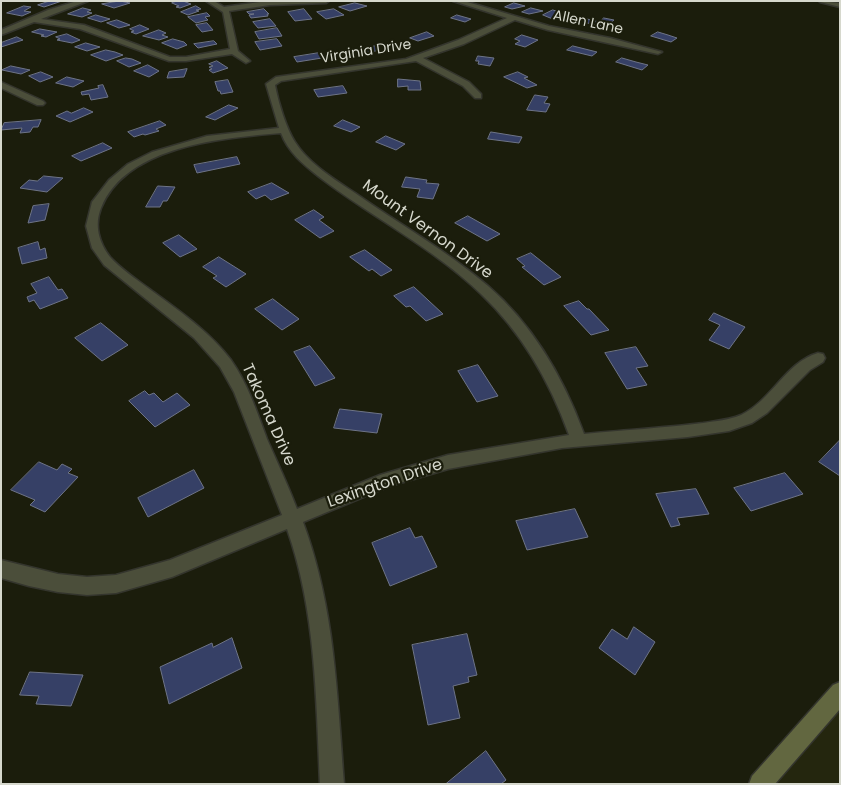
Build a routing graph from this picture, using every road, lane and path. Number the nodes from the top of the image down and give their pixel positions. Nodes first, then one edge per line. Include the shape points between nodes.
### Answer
1 (85, 1) edge
2 (209, 1) edge
3 (326, 1) edge
4 (456, 1) edge
5 (822, 1) edge
6 (840, 5) edge
7 (225, 9) junction
8 (514, 18) junction
9 (34, 20) junction
10 (1, 34) edge
11 (234, 50) junction
12 (658, 52) dead end
13 (417, 58) junction
14 (246, 61) dead end
15 (274, 80) joint
16 (1, 85) edge
17 (478, 96) dead end
18 (40, 103) dead end
19 (284, 130) junction
20 (818, 358) dead end
21 (579, 441) junction
22 (291, 518) junction
23 (3, 573) edge
24 (840, 692) edge
25 (332, 784) edge
26 (760, 784) edge

1 - 9 street
2 - 7 street
3 - 7 street
4 - 8 street, Allen Lane
5 - 6 street
7 - 11 street
8 - 12 street, Allen Lane
8 - 13 street, Virginia Drive
9 - 10 street
9 - 11 street via 81,27 169,59 195,58
11 - 14 street
13 - 15 street, Virginia Drive via 383,66
13 - 17 street via 466,84
15 - 19 street, Mount Vernon Drive via 270,84 272,95
16 - 18 street
19 - 21 street, Mount Vernon Drive via 294,150 314,168 466,275 506,312 523,332 557,386
19 - 22 street, Takoma Drive via 192,142 146,158 106,190 94,210 91,226 93,239 108,262 194,330 226,364
20 - 21 street, Lexington Drive via 805,366 772,402 747,419 688,431
21 - 22 street, Lexington Drive via 430,466
22 - 23 street, Lexington Drive via 172,568 116,584 47,582
22 - 25 street, Takoma Drive via 311,574 317,602
24 - 26 main road

